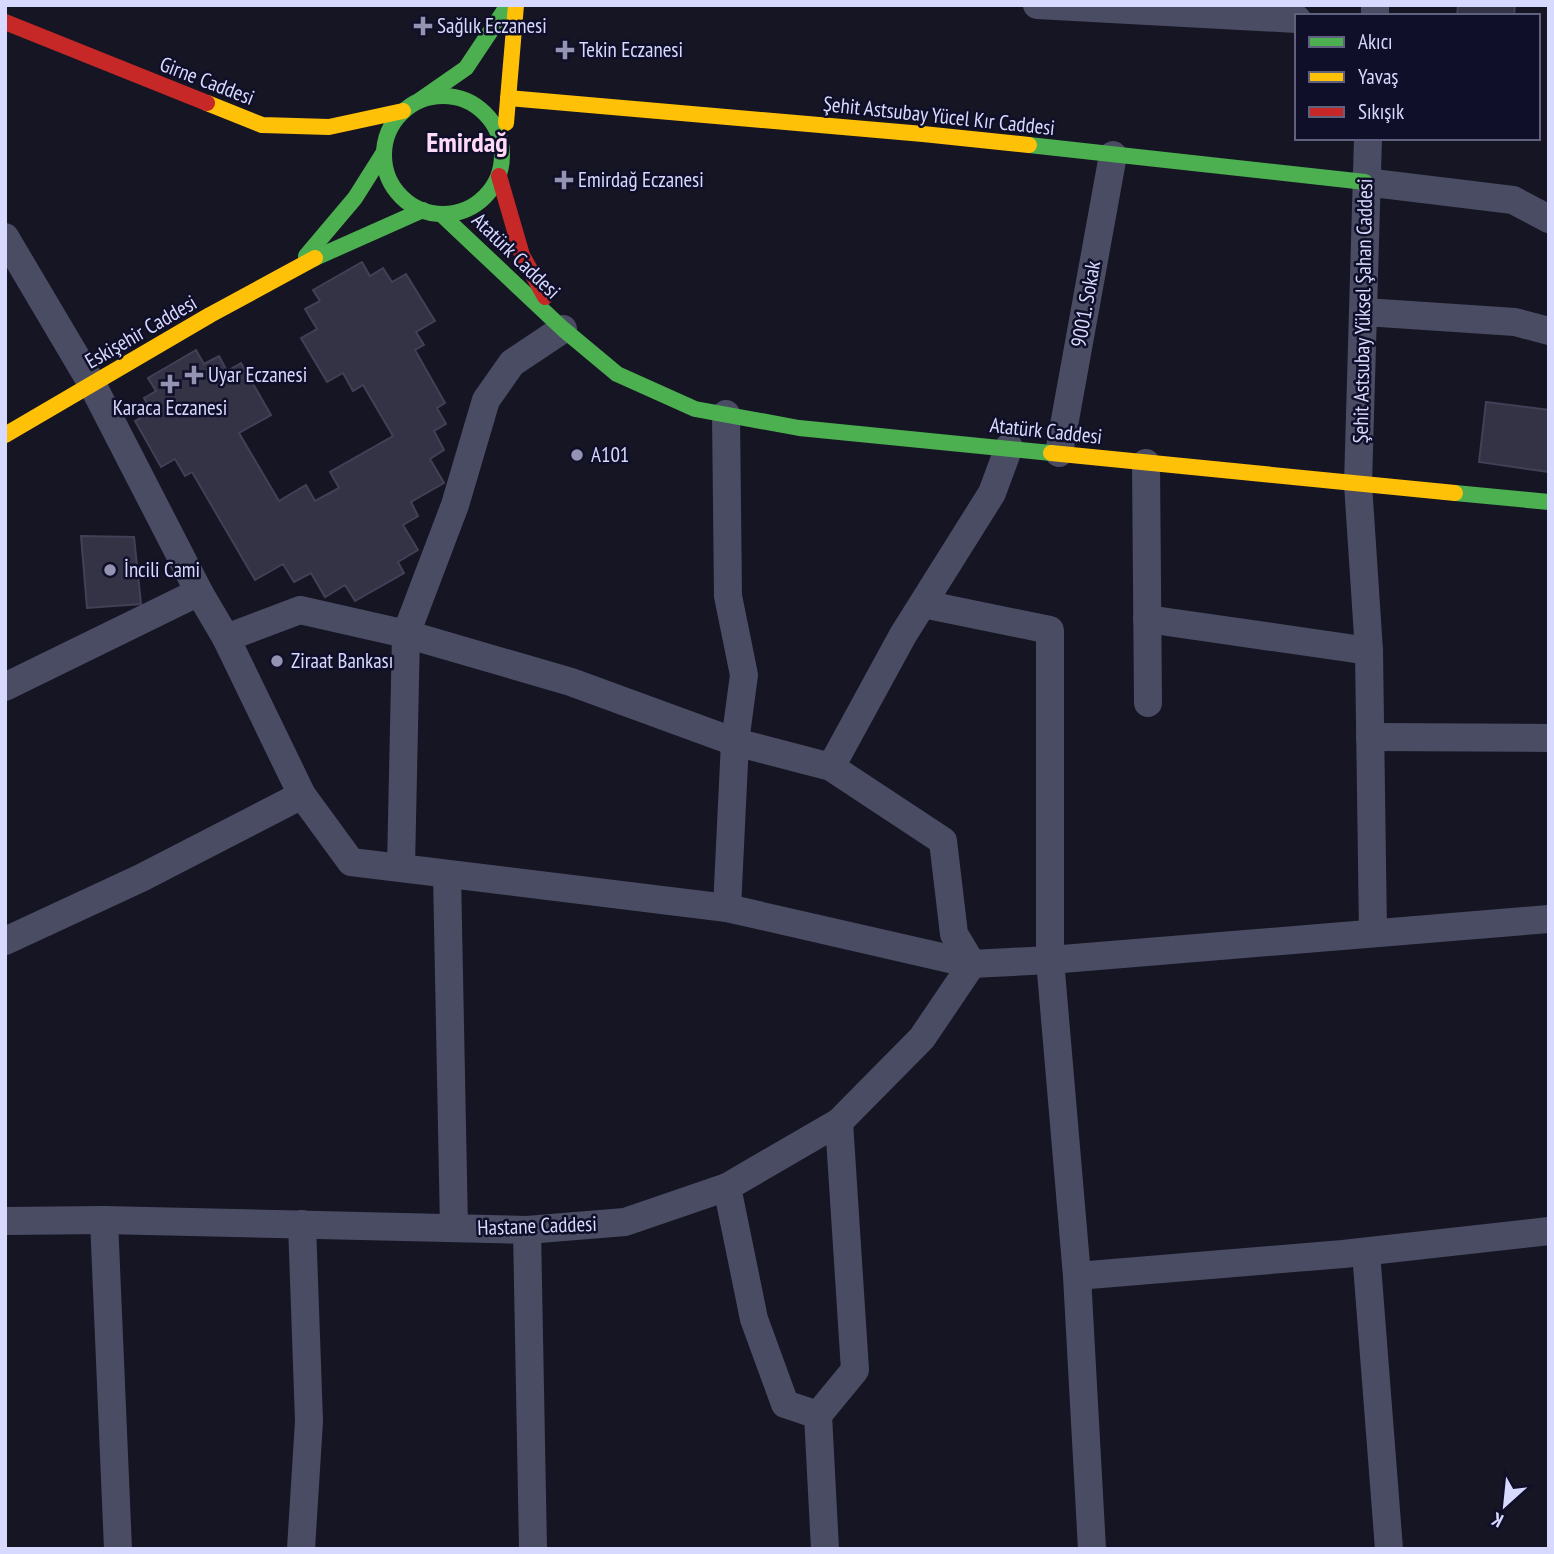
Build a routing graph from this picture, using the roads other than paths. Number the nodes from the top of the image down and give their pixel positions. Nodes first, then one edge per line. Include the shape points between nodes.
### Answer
1 (508, 5) edge
2 (516, 5) edge
3 (1037, 5) edge
4 (1072, 6) edge
5 (1208, 10) edge
6 (8, 17) edge
7 (1295, 19) edge
8 (508, 97) junction
9 (419, 100) junction
10 (403, 111) junction
11 (1368, 140) edge
12 (384, 152) junction
13 (1113, 155) junction
14 (503, 156) junction
15 (499, 176) junction
16 (1365, 182) junction
17 (423, 210) junction
18 (441, 214) junction
19 (1549, 219) edge
20 (5, 237) edge
21 (298, 265) junction
22 (1365, 312) junction
23 (563, 329) junction
24 (1549, 331) edge
25 (92, 384) junction
26 (726, 414) junction
27 (5, 435) edge
28 (1009, 447) junction
29 (1059, 453) junction
30 (1146, 463) junction
31 (1358, 484) junction
32 (1549, 502) edge
33 (199, 592) junction
34 (923, 604) junction
35 (1147, 620) junction
36 (406, 634) junction
37 (226, 638) junction
38 (1368, 651) junction
39 (5, 687) edge
40 (1148, 703) dead end
41 (1370, 737) junction
42 (1549, 738) edge
43 (735, 742) junction
44 (831, 767) junction
45 (302, 795) junction
46 (401, 867) junction
47 (447, 874) junction
48 (727, 908) junction
49 (1549, 919) edge
50 (1373, 933) junction
51 (5, 941) edge
52 (1049, 960) junction
53 (972, 964) junction
54 (839, 1122) junction
55 (727, 1187) junction
56 (104, 1220) junction
57 (5, 1221) edge
58 (302, 1224) junction
59 (454, 1228) junction
60 (527, 1230) junction
61 (1549, 1231) edge
62 (1366, 1252) junction
63 (1077, 1276) junction
64 (818, 1415) junction
65 (118, 1549) edge
66 (301, 1549) edge
67 (533, 1549) edge
68 (825, 1549) edge
69 (1091, 1549) edge
70 (1389, 1549) edge

1 - 9 main road via 466,68
2 - 8 main road
3 - 4 street
4 - 5 street
5 - 7 street
6 - 10 main road, Girne Caddesi via 262,125 329,127
8 - 13 main road, Şehit Astsubay Yücel Kır Caddesi
8 - 14 main road
9 - 10 main road
9 - 14 main road via 452,96 482,110 500,139
10 - 12 main road via 386,137
11 - 16 street, Şehit Astsubay Yüksel Şahan Caddesi
12 - 17 main road via 394,187
12 - 21 main road, Eskişehir Caddesi via 355,198
13 - 16 main road, Şehit Astsubay Yücel Kır Caddesi
13 - 29 street, 9001. Sokak
14 - 15 main road
15 - 18 main road via 476,204
15 - 23 main road, Atatürk Caddesi via 522,255
16 - 19 street via 1513,200
16 - 22 street, Şehit Astsubay Yüksel Şahan Caddesi
17 - 18 main road
17 - 21 main road, Eskişehir Caddesi
18 - 23 main road, Atatürk Caddesi
20 - 25 street
21 - 25 main road, Eskişehir Caddesi
22 - 24 street via 1515,323
22 - 31 street, Şehit Astsubay Yüksel Şahan Caddesi
23 - 26 main road, Atatürk Caddesi via 617,373 695,409
23 - 36 street via 512,363 486,400 455,505
25 - 27 main road, Eskişehir Caddesi
25 - 33 street
26 - 28 main road, Atatürk Caddesi via 799,428
26 - 43 street via 728,596 744,675
28 - 29 main road, Atatürk Caddesi
28 - 34 street via 992,493
29 - 30 main road, Atatürk Caddesi
30 - 31 main road, Atatürk Caddesi
30 - 35 street
31 - 32 main road, Atatürk Caddesi
31 - 38 street, Şehit Astsubay Yüksel Şahan Caddesi
33 - 37 street
33 - 39 street
34 - 44 street
34 - 52 street via 1050,630
35 - 38 street
35 - 40 street
36 - 37 street via 300,610
36 - 43 street via 571,682
36 - 46 street
37 - 45 street
38 - 41 street, Şehit Astsubay Yüksel Şahan Caddesi
41 - 42 street
41 - 50 street, Şehit Astsubay Yüksel Şahan Caddesi
43 - 44 street
43 - 48 street
44 - 53 street via 943,841 954,934
45 - 46 street via 351,862
45 - 51 street
46 - 47 street
47 - 48 street
47 - 59 street
48 - 53 street
49 - 50 street
50 - 52 street
52 - 53 street
52 - 63 street
53 - 54 street, Hastane Caddesi via 922,1038
54 - 55 street, Hastane Caddesi
54 - 64 street via 855,1370
55 - 60 street, Hastane Caddesi via 625,1222
55 - 64 street via 754,1319 785,1404
56 - 57 street, Hastane Caddesi
56 - 58 street, Hastane Caddesi
56 - 65 street
58 - 59 street, Hastane Caddesi
58 - 66 street via 309,1421
59 - 60 street, Hastane Caddesi
60 - 67 street
61 - 62 street
62 - 63 street
62 - 70 street
63 - 69 street
64 - 68 street

